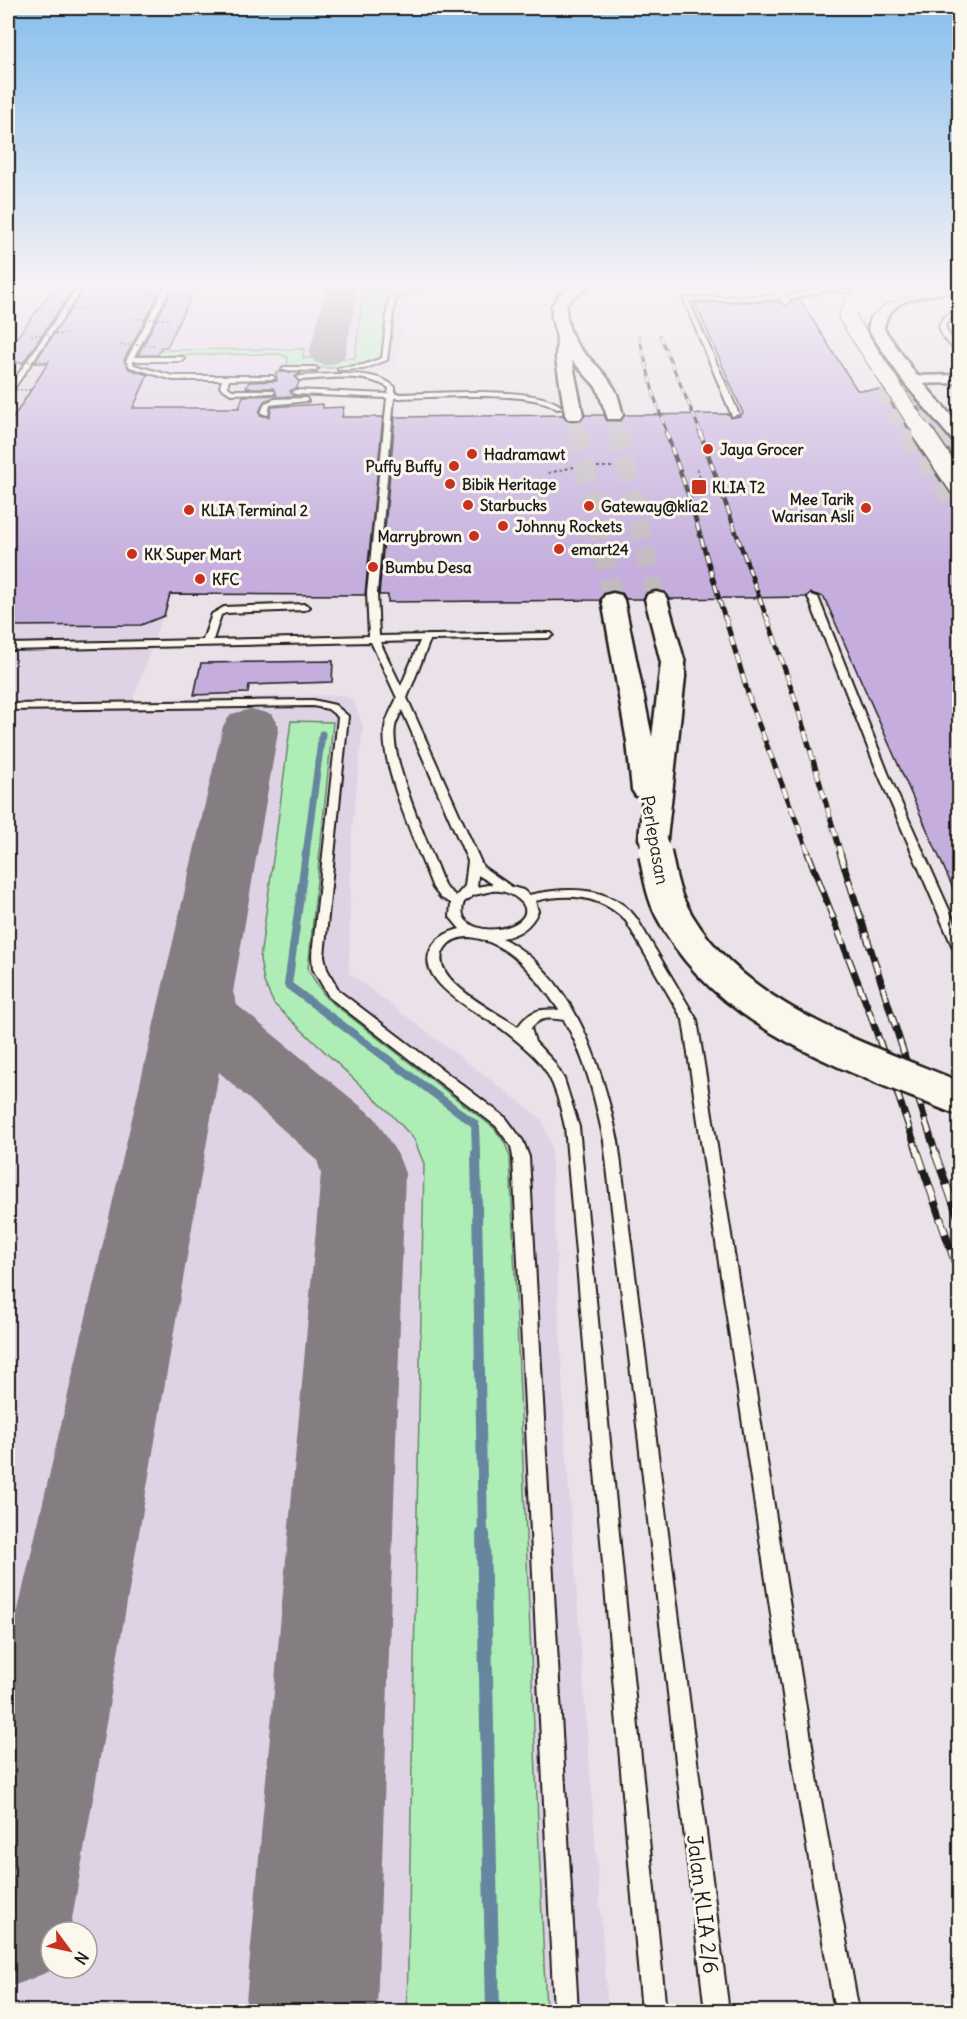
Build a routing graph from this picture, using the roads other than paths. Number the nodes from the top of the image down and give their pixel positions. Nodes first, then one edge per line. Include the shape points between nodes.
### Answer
1 (225, 381) edge
2 (384, 381) edge
3 (565, 381) edge
4 (599, 381) edge
5 (720, 381) edge
6 (877, 381) edge
7 (888, 381) edge
8 (907, 381) edge
9 (909, 381) edge
10 (948, 381) edge
11 (951, 381) edge
12 (880, 390) tunnel mouth
13 (915, 391) junction
14 (296, 392) dead end
15 (273, 393) dead end
16 (388, 396) junction
17 (566, 412) joint
18 (265, 413) dead end
19 (735, 414) dead end
20 (614, 415) tunnel mouth
21 (960, 438) tunnel mouth
22 (960, 488) edge
23 (813, 597) dead end
24 (656, 599) tunnel mouth
25 (613, 600) tunnel mouth
26 (305, 607) dead end
27 (548, 635) dead end
28 (426, 638) junction
29 (374, 639) junction
30 (207, 643) junction
31 (8, 647) edge
32 (402, 701) junction
33 (8, 707) edge
34 (653, 839) junction
35 (474, 861) junction
36 (509, 889) junction
37 (461, 899) junction
38 (527, 899) junction
39 (944, 917) junction
40 (960, 917) edge
41 (484, 934) junction
42 (960, 950) edge
43 (569, 1016) junction
44 (528, 1044) junction
45 (960, 1099) edge
46 (566, 2012) edge
47 (654, 2012) edge
48 (717, 2012) edge
49 (847, 2012) edge

1 - 15 lane via 223,387 231,392
2 - 16 lane via 392,387
3 - 17 main road
4 - 20 main road via 606,390
5 - 19 lane
6 - 12 main road
7 - 22 main road, bridge
8 - 13 main road
9 - 13 main road
10 - 13 street via 935,384 928,392
11 - 13 street
13 - 21 main road
14 - 16 lane
16 - 17 lane via 522,395 552,402
16 - 18 lane via 275,401 267,404
16 - 29 lane via 372,593
23 - 39 lane via 838,645
24 - 34 main road via 673,677
25 - 34 main road, Perlepasan via 640,742
26 - 30 lane via 224,610 217,614
27 - 28 lane
28 - 29 lane
28 - 32 lane
29 - 30 lane
29 - 32 lane
30 - 31 lane
32 - 35 lane
32 - 37 lane via 390,727 395,770 439,888 445,895
33 - 46 lane via 313,703 332,707 343,716 318,956 320,969 334,994 501,1122 518,1145 521,1157
34 - 45 main road, Perlepasan, bridge via 662,886 672,911 701,956 722,978 805,1031
35 - 36 lane via 486,875
35 - 37 lane via 471,886
36 - 37 lane via 485,888
36 - 38 lane
37 - 41 lane via 455,910 457,918
38 - 41 lane via 532,914 520,928 503,934
38 - 49 lane via 562,893 592,896 619,906 631,919 690,1020 807,1783
39 - 40 lane
39 - 42 lane
41 - 43 lane, Jalan KLIA 2/6 via 524,957
41 - 44 lane via 462,933 447,938 437,950 436,969 444,981
43 - 44 lane via 546,1013 528,1019 524,1028
43 - 48 lane, Jalan KLIA 2/6 via 596,1074 611,1141
44 - 47 lane via 559,1080 572,1127

